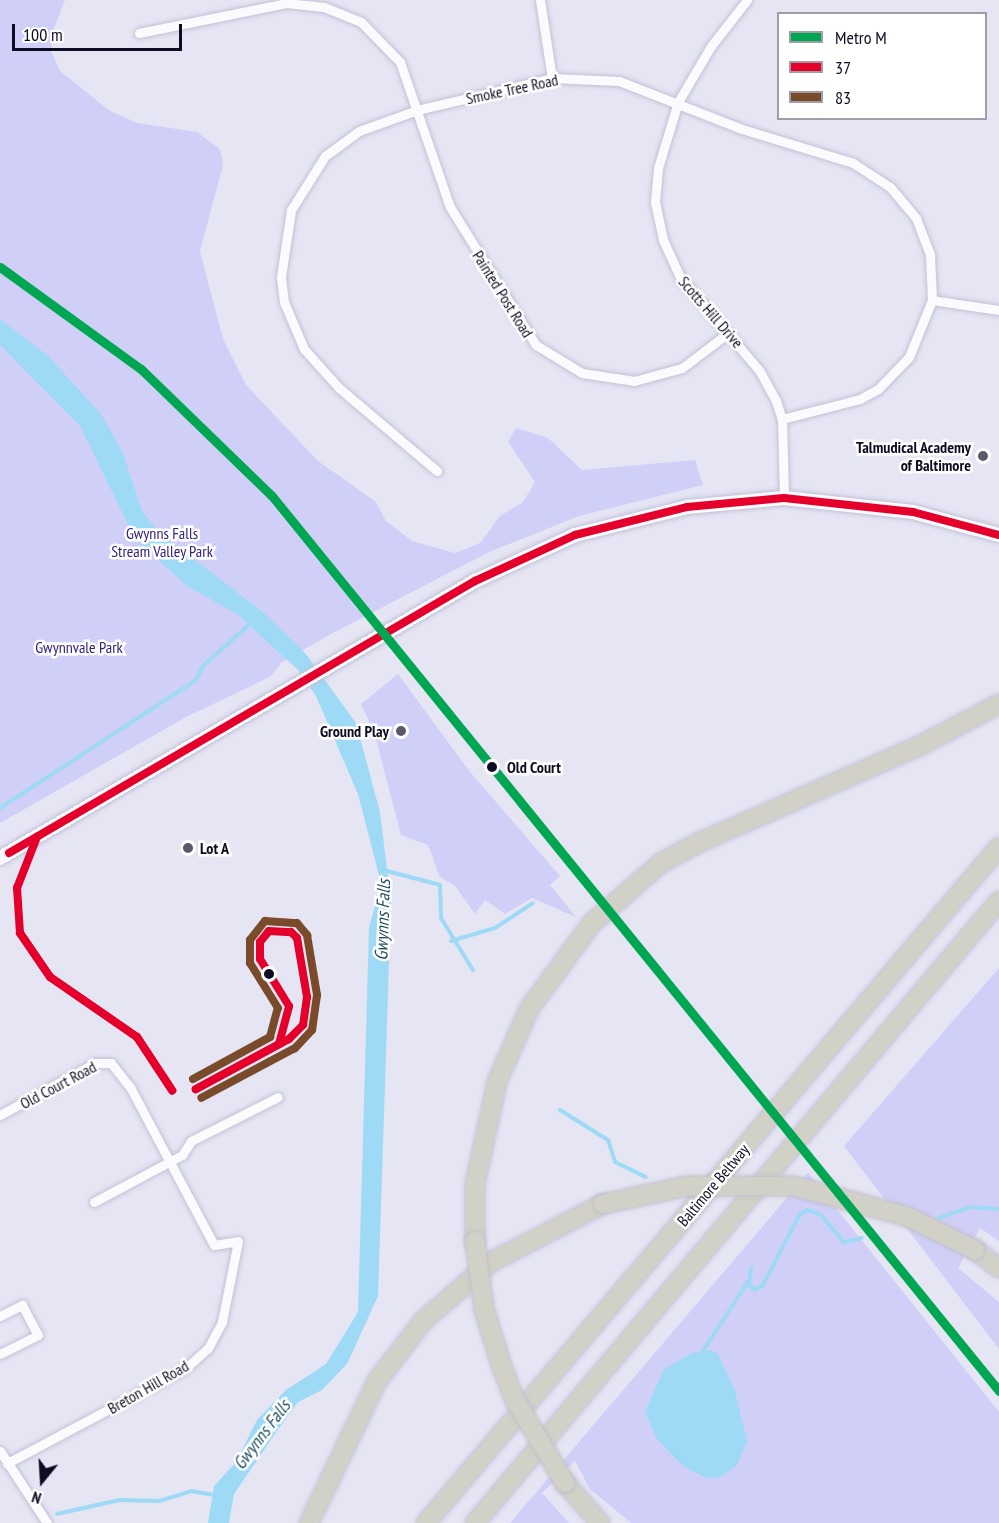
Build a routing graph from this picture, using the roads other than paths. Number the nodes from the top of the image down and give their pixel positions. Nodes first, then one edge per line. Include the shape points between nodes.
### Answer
1 (540, 0) edge
2 (747, 0) edge
3 (140, 33) dead end
4 (552, 78) junction
5 (678, 102) junction
6 (417, 110) junction
7 (932, 300) junction
8 (999, 310) edge
9 (728, 333) junction
10 (782, 419) junction
11 (437, 471) dead end
12 (784, 498) junction
13 (999, 535) edge
14 (999, 704) edge
15 (999, 847) edge
16 (0, 858) edge
17 (999, 901) edge
18 (278, 1097) dead end
19 (0, 1115) edge
20 (171, 1161) junction
21 (94, 1202) dead end
22 (999, 1268) edge
23 (0, 1316) edge
24 (0, 1354) edge
25 (0, 1451) edge
26 (7, 1463) junction
27 (47, 1523) edge
28 (309, 1523) edge
29 (426, 1523) edge
30 (475, 1523) edge
31 (600, 1523) edge

1 - 4 street
2 - 5 street, Scotts Hill Drive via 704,55
3 - 6 street, Painted Post Road via 270,4 324,7 361,22 390,48 408,79
4 - 5 street, Smoke Tree Road via 619,81
4 - 6 street, Smoke Tree Road
5 - 7 street, Smoke Tree Road via 742,129 853,163 890,187 925,235
5 - 9 street, Scotts Hill Drive via 658,168 658,223 680,277
6 - 9 street, Painted Post Road via 450,207 515,320 549,356 597,378 634,381 682,368
6 - 11 street, Smoke Tree Road via 359,131 311,173 286,226 280,277 291,325 321,371
7 - 8 street
7 - 10 street, Smoke Tree Road via 914,348 878,389 839,407
9 - 10 street, Scotts Hill Drive via 759,369
10 - 12 street, Scotts Hill Drive
12 - 13 main road via 913,512
12 - 16 main road via 687,507 575,535 506,564
14 - 31 highway, bridge via 923,744 757,813 661,863 572,945 529,1009 496,1082 476,1176 475,1241 484,1309 502,1367 535,1438 565,1483
15 - 29 highway, Baltimore Beltway
17 - 30 highway, Baltimore Beltway
18 - 20 street via 191,1141
19 - 20 street, Old Court Road via 95,1063 111,1063
20 - 21 street
20 - 26 street, Breton Hill Road via 214,1245 238,1241 233,1283 216,1334 186,1368
22 - 28 highway, bridge via 975,1250 906,1216 794,1186 688,1186 603,1204 499,1257 423,1321 377,1381
23 - 24 street via 22,1305 38,1335
25 - 26 street
26 - 27 street

